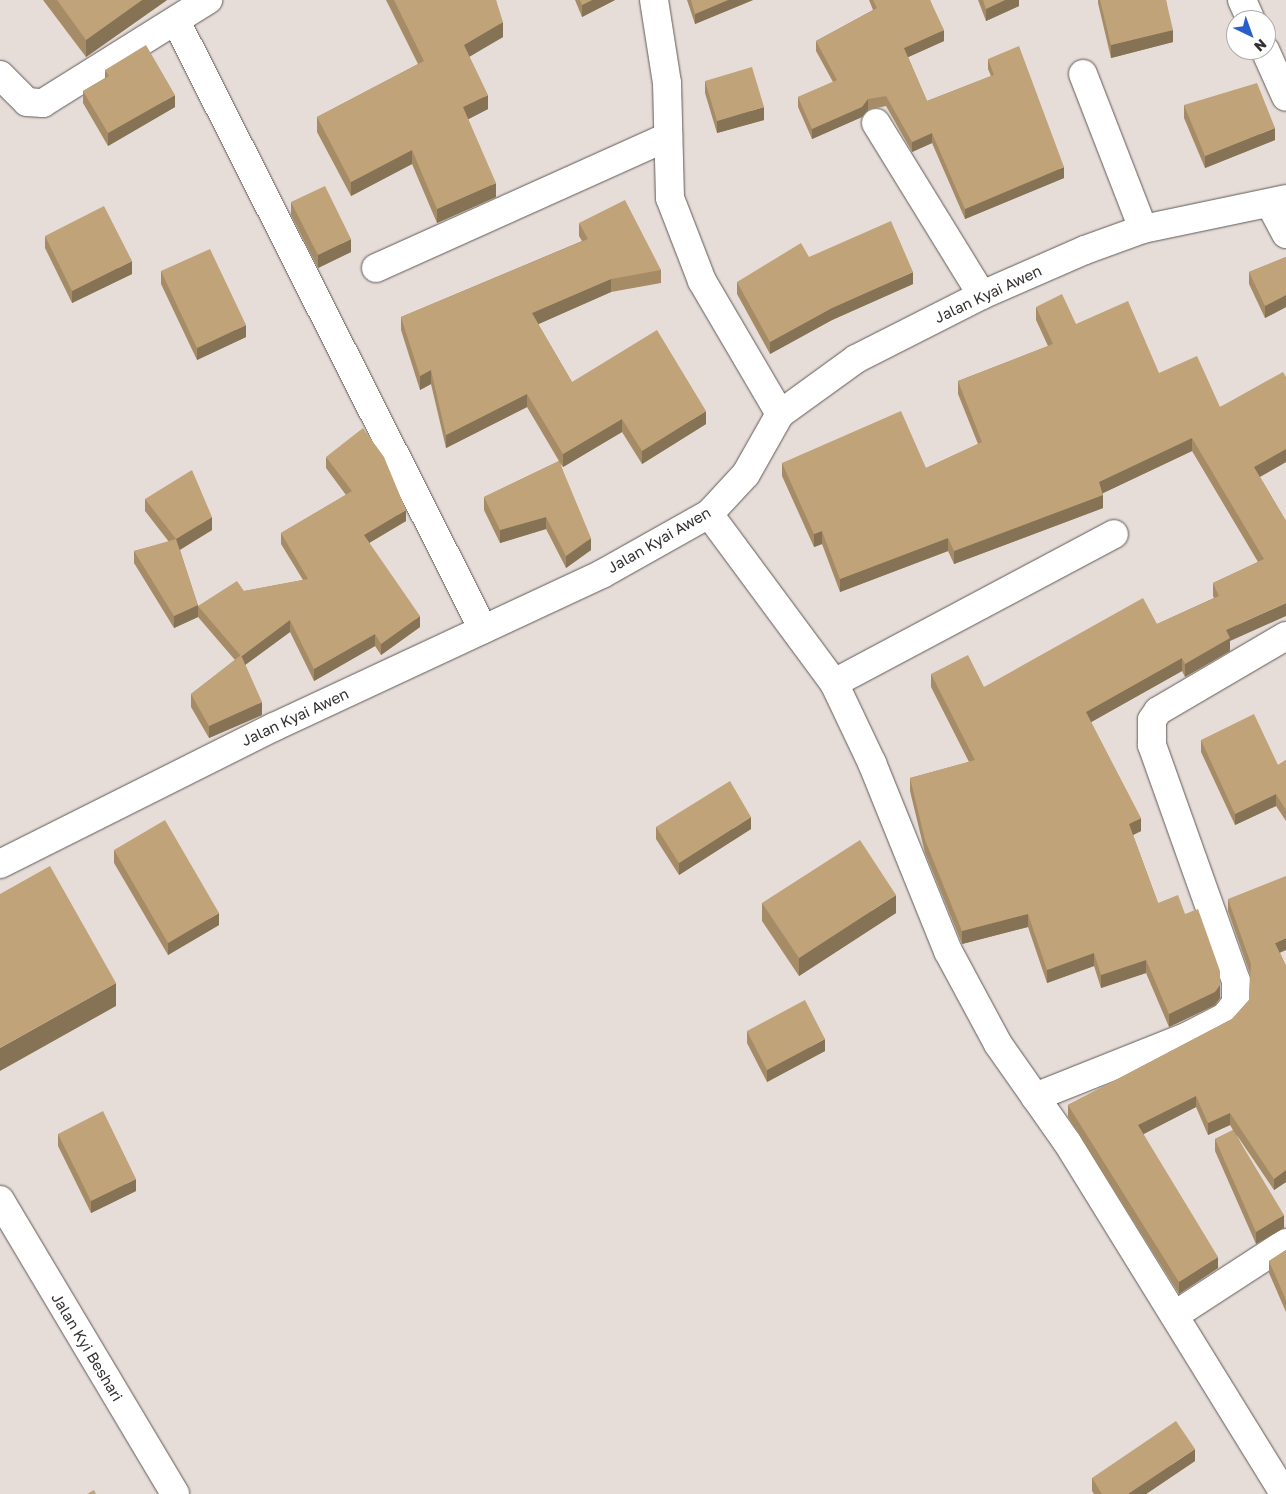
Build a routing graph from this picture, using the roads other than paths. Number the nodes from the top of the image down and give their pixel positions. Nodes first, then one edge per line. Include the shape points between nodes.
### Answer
1 (208, 0) edge
2 (654, 0) edge
3 (177, 23) junction
4 (1269, 60) edge
5 (0, 74) edge
6 (1083, 74) dead end
7 (1286, 97) edge
8 (876, 124) dead end
9 (668, 137) junction
10 (1278, 202) edge
11 (1143, 229) junction
12 (1286, 234) edge
13 (376, 268) dead end
14 (982, 295) junction
15 (780, 414) junction
16 (709, 514) junction
17 (1114, 534) dead end
18 (483, 629) junction
19 (1286, 636) edge
20 (834, 683) junction
21 (0, 864) edge
22 (1035, 1097) junction
23 (0, 1200) edge
24 (1286, 1243) edge
25 (1175, 1315) junction
26 (175, 1494) edge
27 (1284, 1494) edge

1 - 3 street
2 - 9 street via 667,83
3 - 5 street via 43,103 26,102
3 - 18 street
4 - 7 street
6 - 11 street
8 - 14 street
9 - 13 street
9 - 15 street via 670,198 702,281
10 - 11 street, Jalan Kyai Awen
10 - 12 street
11 - 14 street, Jalan Kyai Awen
14 - 15 street, Jalan Kyai Awen via 856,359
15 - 16 street, Jalan Kyai Awen via 746,474
16 - 18 street, Jalan Kyai Awen via 602,574
16 - 20 street
17 - 20 street
18 - 21 street, Jalan Kyai Awen via 274,726
19 - 22 street via 1158,711 1152,720 1152,745 1236,981 1236,1003 1225,1017 1188,1036
20 - 22 street via 872,763 948,950 998,1044
22 - 25 street
23 - 26 street, Jalan Kyi Beshari
24 - 25 street
25 - 27 street

